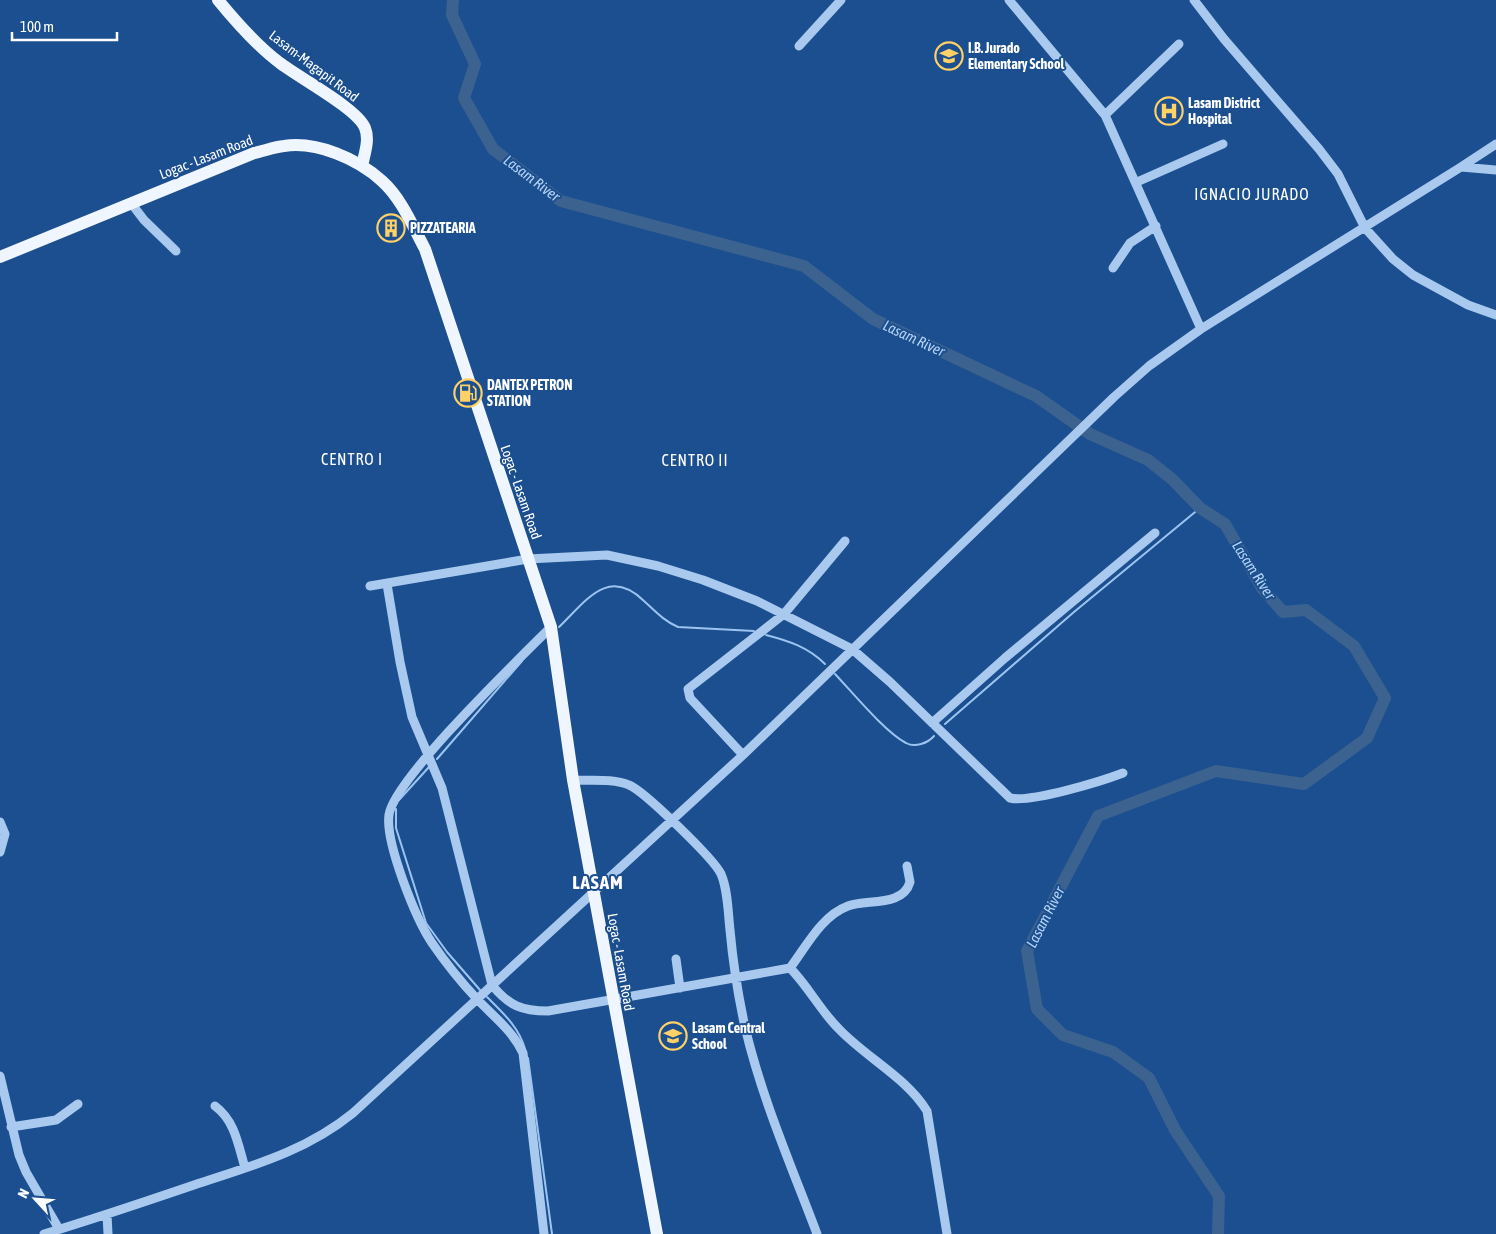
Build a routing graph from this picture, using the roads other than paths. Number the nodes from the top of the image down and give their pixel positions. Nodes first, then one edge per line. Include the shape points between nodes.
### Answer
1 (218, 0) edge
2 (841, 0) edge
3 (1009, 0) edge
4 (1194, 0) edge
5 (1179, 44) dead end
6 (799, 46) dead end
7 (1106, 115) junction
8 (1223, 144) dead end
9 (1496, 144) edge
10 (362, 166) junction
11 (1461, 166) junction
12 (1496, 170) edge
13 (1137, 182) junction
14 (131, 203) junction
15 (1156, 226) junction
16 (1365, 228) junction
17 (176, 251) dead end
18 (0, 257) edge
19 (1113, 268) dead end
20 (1496, 315) edge
21 (1201, 329) junction
22 (1155, 533) dead end
23 (845, 541) dead end
24 (528, 559) junction
25 (387, 584) junction
26 (370, 586) dead end
27 (784, 614) junction
28 (551, 627) junction
29 (852, 649) junction
30 (932, 723) junction
31 (743, 754) junction
32 (429, 755) junction
33 (1124, 773) dead end
34 (572, 780) junction
35 (671, 821) junction
36 (0, 822) edge
37 (0, 852) edge
38 (907, 866) dead end
39 (594, 891) junction
40 (676, 959) dead end
41 (790, 968) junction
42 (735, 978) junction
43 (492, 985) junction
44 (680, 988) junction
45 (477, 999) junction
46 (612, 1001) junction
47 (0, 1076) edge
48 (78, 1104) dead end
49 (215, 1106) dead end
50 (11, 1126) junction
51 (245, 1168) junction
52 (107, 1214) junction
53 (59, 1229) junction
54 (44, 1234) edge
55 (108, 1234) edge
56 (544, 1234) edge
57 (657, 1234) edge
58 (817, 1234) edge
59 (947, 1234) edge

1 - 10 main road, Lasam-Magapit Road via 279,62 362,122 367,137
2 - 6 street
3 - 7 street
4 - 16 street via 1338,174
5 - 7 street
7 - 13 street
8 - 13 street
9 - 11 street
10 - 14 main road, Logac - Lasam Road via 314,148 285,146 254,153
10 - 24 main road, Logac - Lasam Road via 383,182 402,206 425,249
11 - 12 street
11 - 16 street
13 - 15 street
14 - 17 street
14 - 18 main road, Logac - Lasam Road
15 - 19 street via 1130,243
15 - 21 street
16 - 20 street via 1413,275 1468,305
16 - 21 street
21 - 29 street via 1148,366 1114,397
22 - 30 street
23 - 27 street
24 - 25 street
24 - 27 street via 608,556 658,566
24 - 28 main road, Logac - Lasam Road
25 - 26 street
25 - 32 street via 412,717
27 - 29 street
27 - 31 street via 688,689 690,698
28 - 32 street
28 - 34 main road, Logac - Lasam Road
29 - 30 street
29 - 31 street
30 - 33 street via 1010,798 1030,798 1089,785
31 - 35 street
32 - 43 street via 442,788
32 - 45 street via 392,804 388,815 390,831 417,918 432,943
34 - 35 street via 630,785
34 - 39 main road, Logac - Lasam Road
35 - 39 street
35 - 42 street via 720,873
36 - 37 street via 5,834
38 - 41 street via 910,882 903,892 889,900 857,903 833,915
39 - 43 street
39 - 46 main road, Logac - Lasam Road
40 - 44 street
41 - 42 street
41 - 59 street via 837,1028 907,1088 927,1111
42 - 44 street
42 - 58 street via 767,1107
43 - 45 street
43 - 46 street via 513,1005 528,1011
44 - 46 street
45 - 51 street via 330,1131 309,1144
45 - 56 street via 502,1022 523,1053
46 - 57 main road, Logac - Lasam Road
47 - 50 street
48 - 50 street via 56,1120
49 - 51 street via 232,1125
50 - 53 street via 26,1172
51 - 52 street
52 - 53 street
52 - 55 street
53 - 54 street

